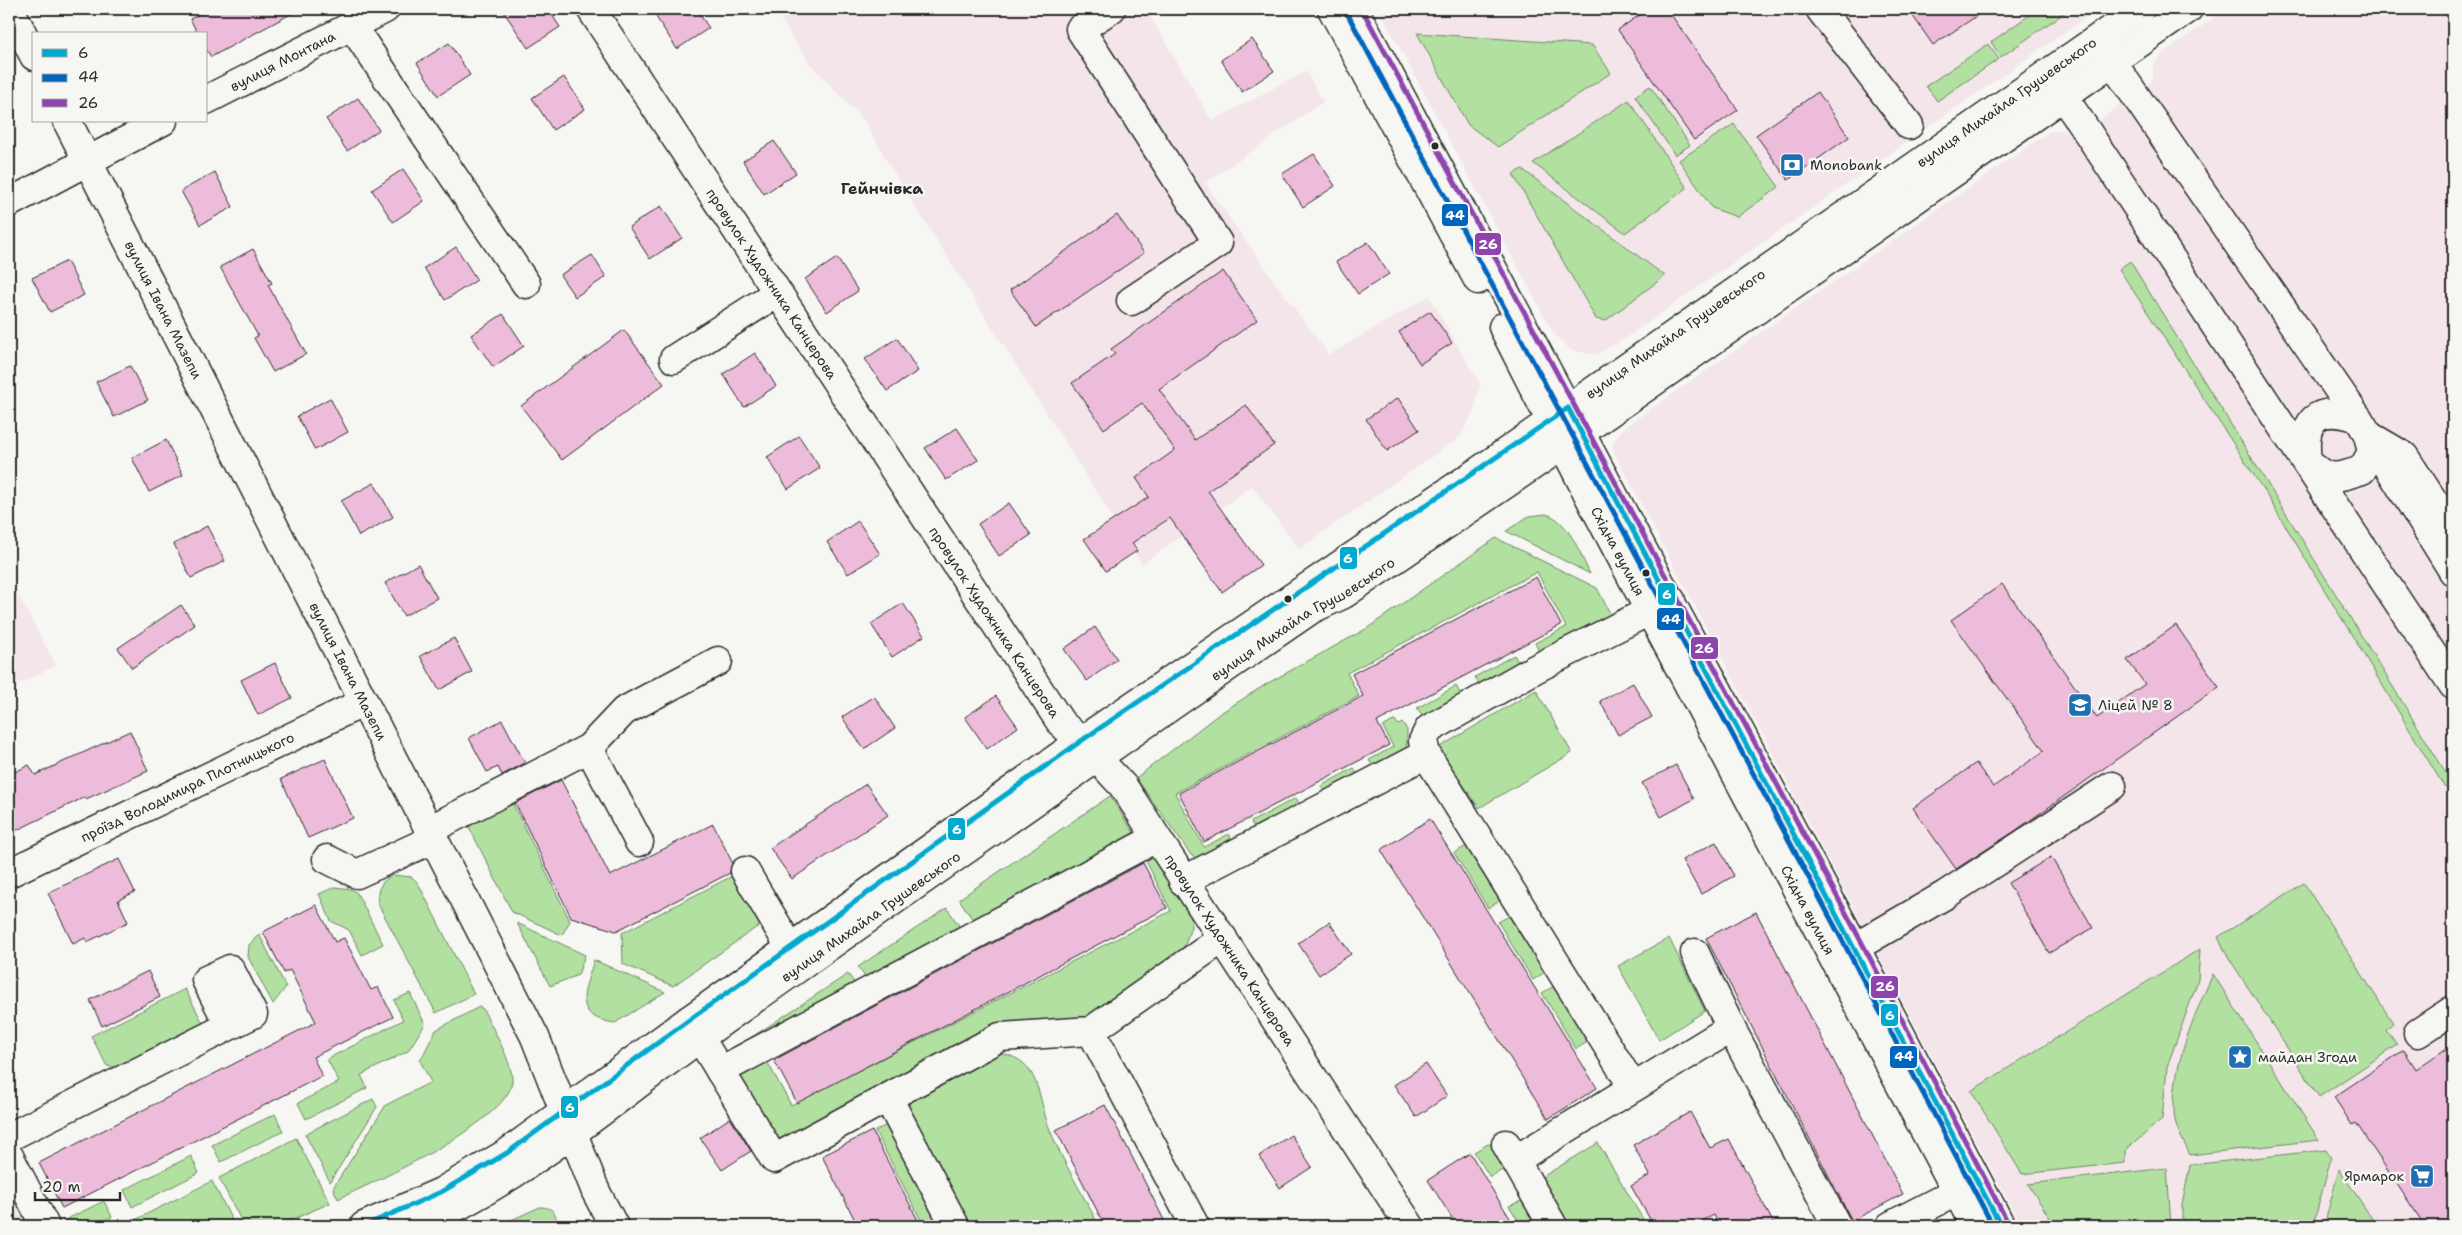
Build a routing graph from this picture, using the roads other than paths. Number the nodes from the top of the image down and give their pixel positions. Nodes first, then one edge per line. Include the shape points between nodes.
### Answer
1 (10, 9) edge
2 (386, 9) edge
3 (591, 9) edge
4 (1111, 9) edge
5 (1332, 9) edge
6 (1354, 9) edge
7 (1820, 9) edge
8 (2140, 9) edge
9 (2188, 9) edge
10 (352, 26) junction
11 (2096, 39) junction
12 (32, 52) edge
13 (2112, 62) junction
14 (2046, 73) junction
15 (2063, 97) junction
16 (208, 99) edge
17 (68, 122) edge
18 (161, 122) edge
19 (1908, 125) dead end
20 (88, 161) junction
21 (9, 203) edge
22 (526, 284) dead end
23 (776, 293) junction
24 (1131, 301) dead end
25 (674, 359) dead end
26 (1559, 414) junction
27 (2363, 426) junction
28 (1572, 439) junction
29 (2307, 462) junction
30 (2453, 531) edge
31 (2453, 571) edge
32 (1660, 606) junction
33 (718, 661) dead end
34 (2453, 685) edge
35 (364, 702) junction
36 (589, 748) junction
37 (1088, 749) junction
38 (1426, 754) junction
39 (2112, 786) dead end
40 (431, 834) junction
41 (1156, 838) junction
42 (639, 842) dead end
43 (327, 859) dead end
44 (744, 871) dead end
45 (9, 873) edge
46 (1183, 881) junction
47 (1223, 938) junction
48 (790, 949) junction
49 (1695, 953) dead end
50 (1844, 954) junction
51 (2453, 1010) edge
52 (229, 1025) dead end
53 (1730, 1028) junction
54 (694, 1029) junction
55 (1091, 1031) junction
56 (2418, 1033) dead end
57 (720, 1071) junction
58 (1633, 1087) junction
59 (888, 1098) junction
60 (568, 1121) junction
61 (9, 1137) edge
62 (9, 1156) edge
63 (1968, 1187) junction
64 (45, 1226) edge
65 (364, 1226) edge
66 (417, 1226) edge
67 (614, 1226) edge
68 (955, 1226) edge
69 (1195, 1226) edge
70 (1410, 1226) edge
71 (1553, 1226) edge
72 (1837, 1226) edge
73 (1890, 1226) edge
74 (1975, 1226) edge
75 (2001, 1226) edge

1 - 12 main road
2 - 10 main road, вулиця Монтана
3 - 23 main road, провулок Художника Канцерова
4 - 24 main road via 1080,29 1218,243
5 - 26 main road, Східна вулиця via 1519,356
6 - 26 main road, Східна вулиця
7 - 19 main road
8 - 11 main road, вулиця Михайла Грушевського
9 - 13 main road, вулиця Михайла Грушевського
10 - 16 main road, вулиця Монтана
10 - 22 main road
11 - 13 main road
11 - 14 main road, вулиця Михайла Грушевського
13 - 15 main road, вулиця Михайла Грушевського
13 - 27 main road
14 - 15 main road
14 - 26 main road, вулиця Михайла Грушевського
15 - 28 main road, вулиця Михайла Грушевського
15 - 29 main road
17 - 20 main road, вулиця Івана Мазепи
18 - 20 main road
20 - 21 main road
20 - 35 main road, вулиця Івана Мазепи
23 - 25 main road
23 - 37 main road, провулок Художника Канцерова via 1061,723
26 - 28 main road, Східна вулиця
26 - 37 main road, вулиця Михайла Грушевського
27 - 29 main road via 2339,411 2324,413 2310,423 2304,440
27 - 29 main road via 2372,452 2362,470 2341,477 2323,476
27 - 30 main road via 2404,456
27 - 31 main road
28 - 32 main road, Східна вулиця
28 - 37 main road, вулиця Михайла Грушевського via 1344,594 1312,609
29 - 34 main road
32 - 38 main road via 1509,682 1429,729 1423,741
32 - 50 main road, Східна вулиця
33 - 36 main road via 624,711
35 - 40 main road, вулиця Івана Мазепи
35 - 45 main road, проїзд Володимира Плотницького
36 - 40 main road
36 - 42 main road
37 - 41 main road, провулок Художника Канцерова via 1123,786
37 - 48 main road, вулиця Михайла Грушевського
37 - 54 main road, вулиця Михайла Грушевського
38 - 46 main road
38 - 58 main road
39 - 50 main road via 1945,895
40 - 43 main road via 357,874
40 - 60 main road, вулиця Івана Мазепи via 535,1037
41 - 46 main road, провулок Художника Канцерова
41 - 57 main road
44 - 48 main road
46 - 47 main road, провулок Художника Канцерова
47 - 55 main road
47 - 70 main road, провулок Художника Канцерова
48 - 54 main road, вулиця Михайла Грушевського
49 - 53 main road
50 - 63 main road, Східна вулиця
51 - 56 main road
52 - 61 main road
53 - 58 main road
53 - 72 main road
54 - 57 main road
54 - 60 main road, вулиця Михайла Грушевського
55 - 59 main road via 1000,1038
55 - 69 main road
57 - 59 main road via 774,1159
58 - 71 main road via 1510,1152
59 - 68 main road
60 - 65 main road, вулиця Михайла Грушевського via 441,1192
60 - 66 main road, вулиця Михайла Грушевського via 494,1187
60 - 67 main road, вулиця Івана Мазепи via 596,1192
62 - 64 main road
63 - 73 main road
63 - 74 main road, Східна вулиця
63 - 75 main road, Східна вулиця

